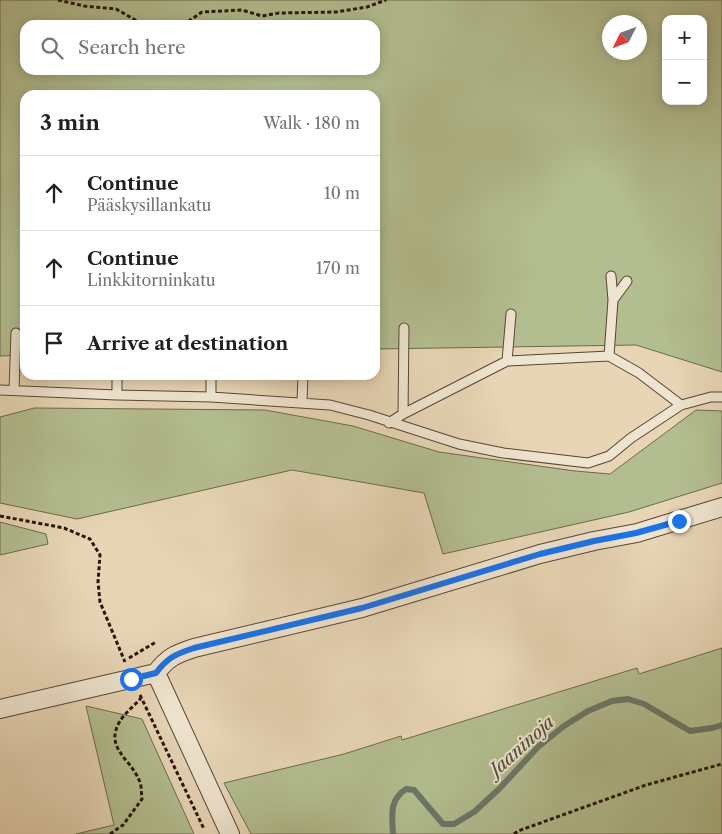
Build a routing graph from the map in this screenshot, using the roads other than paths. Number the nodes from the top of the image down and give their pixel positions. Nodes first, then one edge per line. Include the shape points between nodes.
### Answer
1 (611, 276) dead end
2 (627, 281) dead end
3 (613, 300) junction
4 (511, 314) dead end
5 (404, 328) dead end
6 (16, 333) dead end
7 (609, 356) junction
8 (506, 360) junction
9 (117, 380) edge
10 (211, 380) edge
11 (303, 380) edge
12 (0, 390) edge
13 (14, 390) junction
14 (117, 395) junction
15 (211, 396) junction
16 (722, 397) edge
17 (302, 402) junction
18 (681, 405) junction
19 (404, 414) junction
20 (389, 423) junction
21 (722, 507) edge
22 (156, 673) junction
23 (0, 709) edge
24 (230, 834) edge

1 - 3 lane
2 - 3 lane
3 - 7 lane
4 - 8 lane
5 - 19 lane
6 - 13 lane
7 - 8 lane
7 - 18 lane
8 - 19 lane
9 - 14 lane
10 - 15 lane
11 - 17 lane
12 - 13 lane
13 - 14 lane
14 - 15 lane
15 - 17 lane
16 - 18 lane
17 - 20 lane via 330,405
18 - 20 lane via 609,456 588,463 503,453
19 - 20 lane
21 - 22 street via 636,533 540,554 362,608 194,648 165,661
22 - 23 street
22 - 24 street

